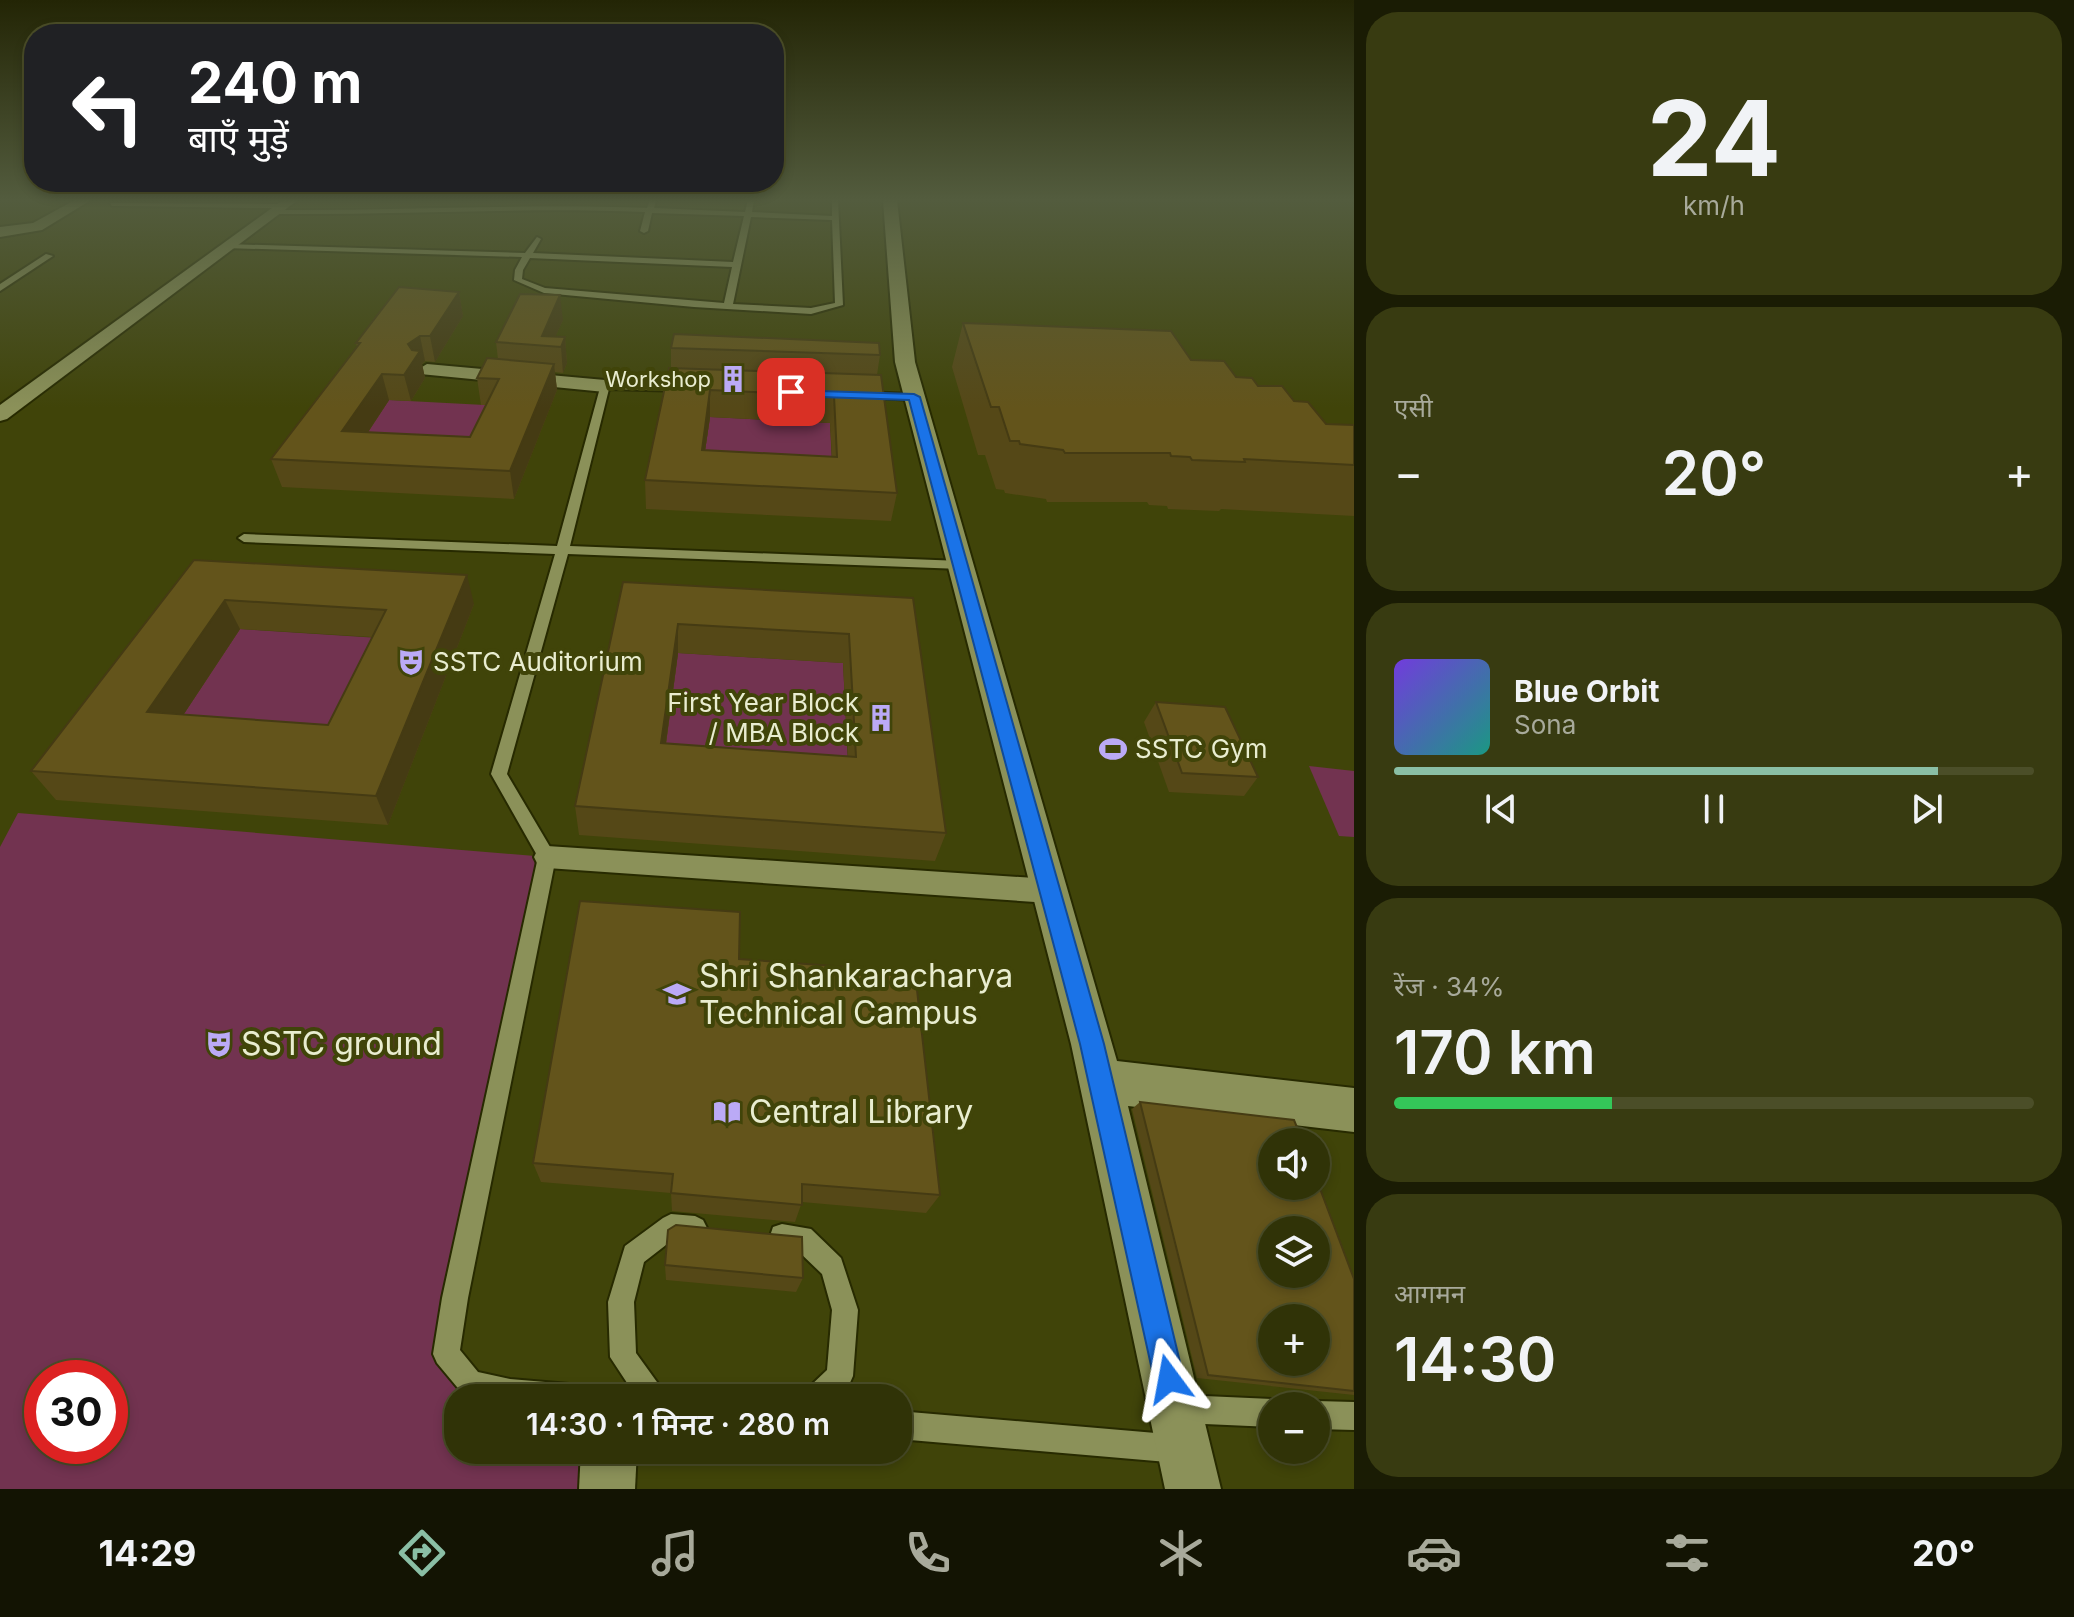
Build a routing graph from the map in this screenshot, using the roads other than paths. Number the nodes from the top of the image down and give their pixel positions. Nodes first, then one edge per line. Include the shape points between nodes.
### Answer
1 (28, 269) edge
2 (194, 269) edge
3 (519, 269) edge
4 (736, 269) edge
5 (838, 269) edge
6 (898, 269) edge
7 (0, 288) edge
8 (728, 306) junction
9 (427, 370) dead end
10 (910, 380) junction
11 (605, 386) junction
12 (698, 389) edge
13 (837, 394) edge
14 (0, 415) edge
15 (244, 538) dead end
16 (563, 549) junction
17 (961, 565) junction
18 (547, 857) junction
19 (1050, 891) junction
20 (1101, 1081) junction
21 (1354, 1110) edge
22 (714, 1230) edge
23 (758, 1234) edge
24 (471, 1384) edge
25 (643, 1384) edge
26 (831, 1384) edge
27 (1175, 1409) junction
28 (1258, 1412) edge
29 (1330, 1415) edge
30 (1354, 1416) edge
31 (912, 1426) edge
32 (1184, 1450) junction
33 (608, 1464) edge
34 (607, 1489) edge
35 (1193, 1489) edge

1 - 7 lane
2 - 14 street
3 - 8 lane via 518,280 544,290
4 - 8 lane
5 - 8 lane via 839,305 811,311
6 - 10 street
9 - 11 street
10 - 13 lane
10 - 17 street
11 - 12 lane
11 - 16 lane
15 - 16 lane
16 - 17 lane
16 - 18 lane via 499,774
17 - 19 street
18 - 19 street
18 - 24 lane via 446,1354
19 - 20 street
20 - 21 street
20 - 27 street
22 - 25 lane via 671,1226 634,1255 621,1302 623,1357
23 - 26 lane via 802,1238 832,1267 845,1310 840,1376
27 - 28 lane
27 - 32 street
29 - 30 lane
31 - 32 lane
32 - 35 street
33 - 34 street

